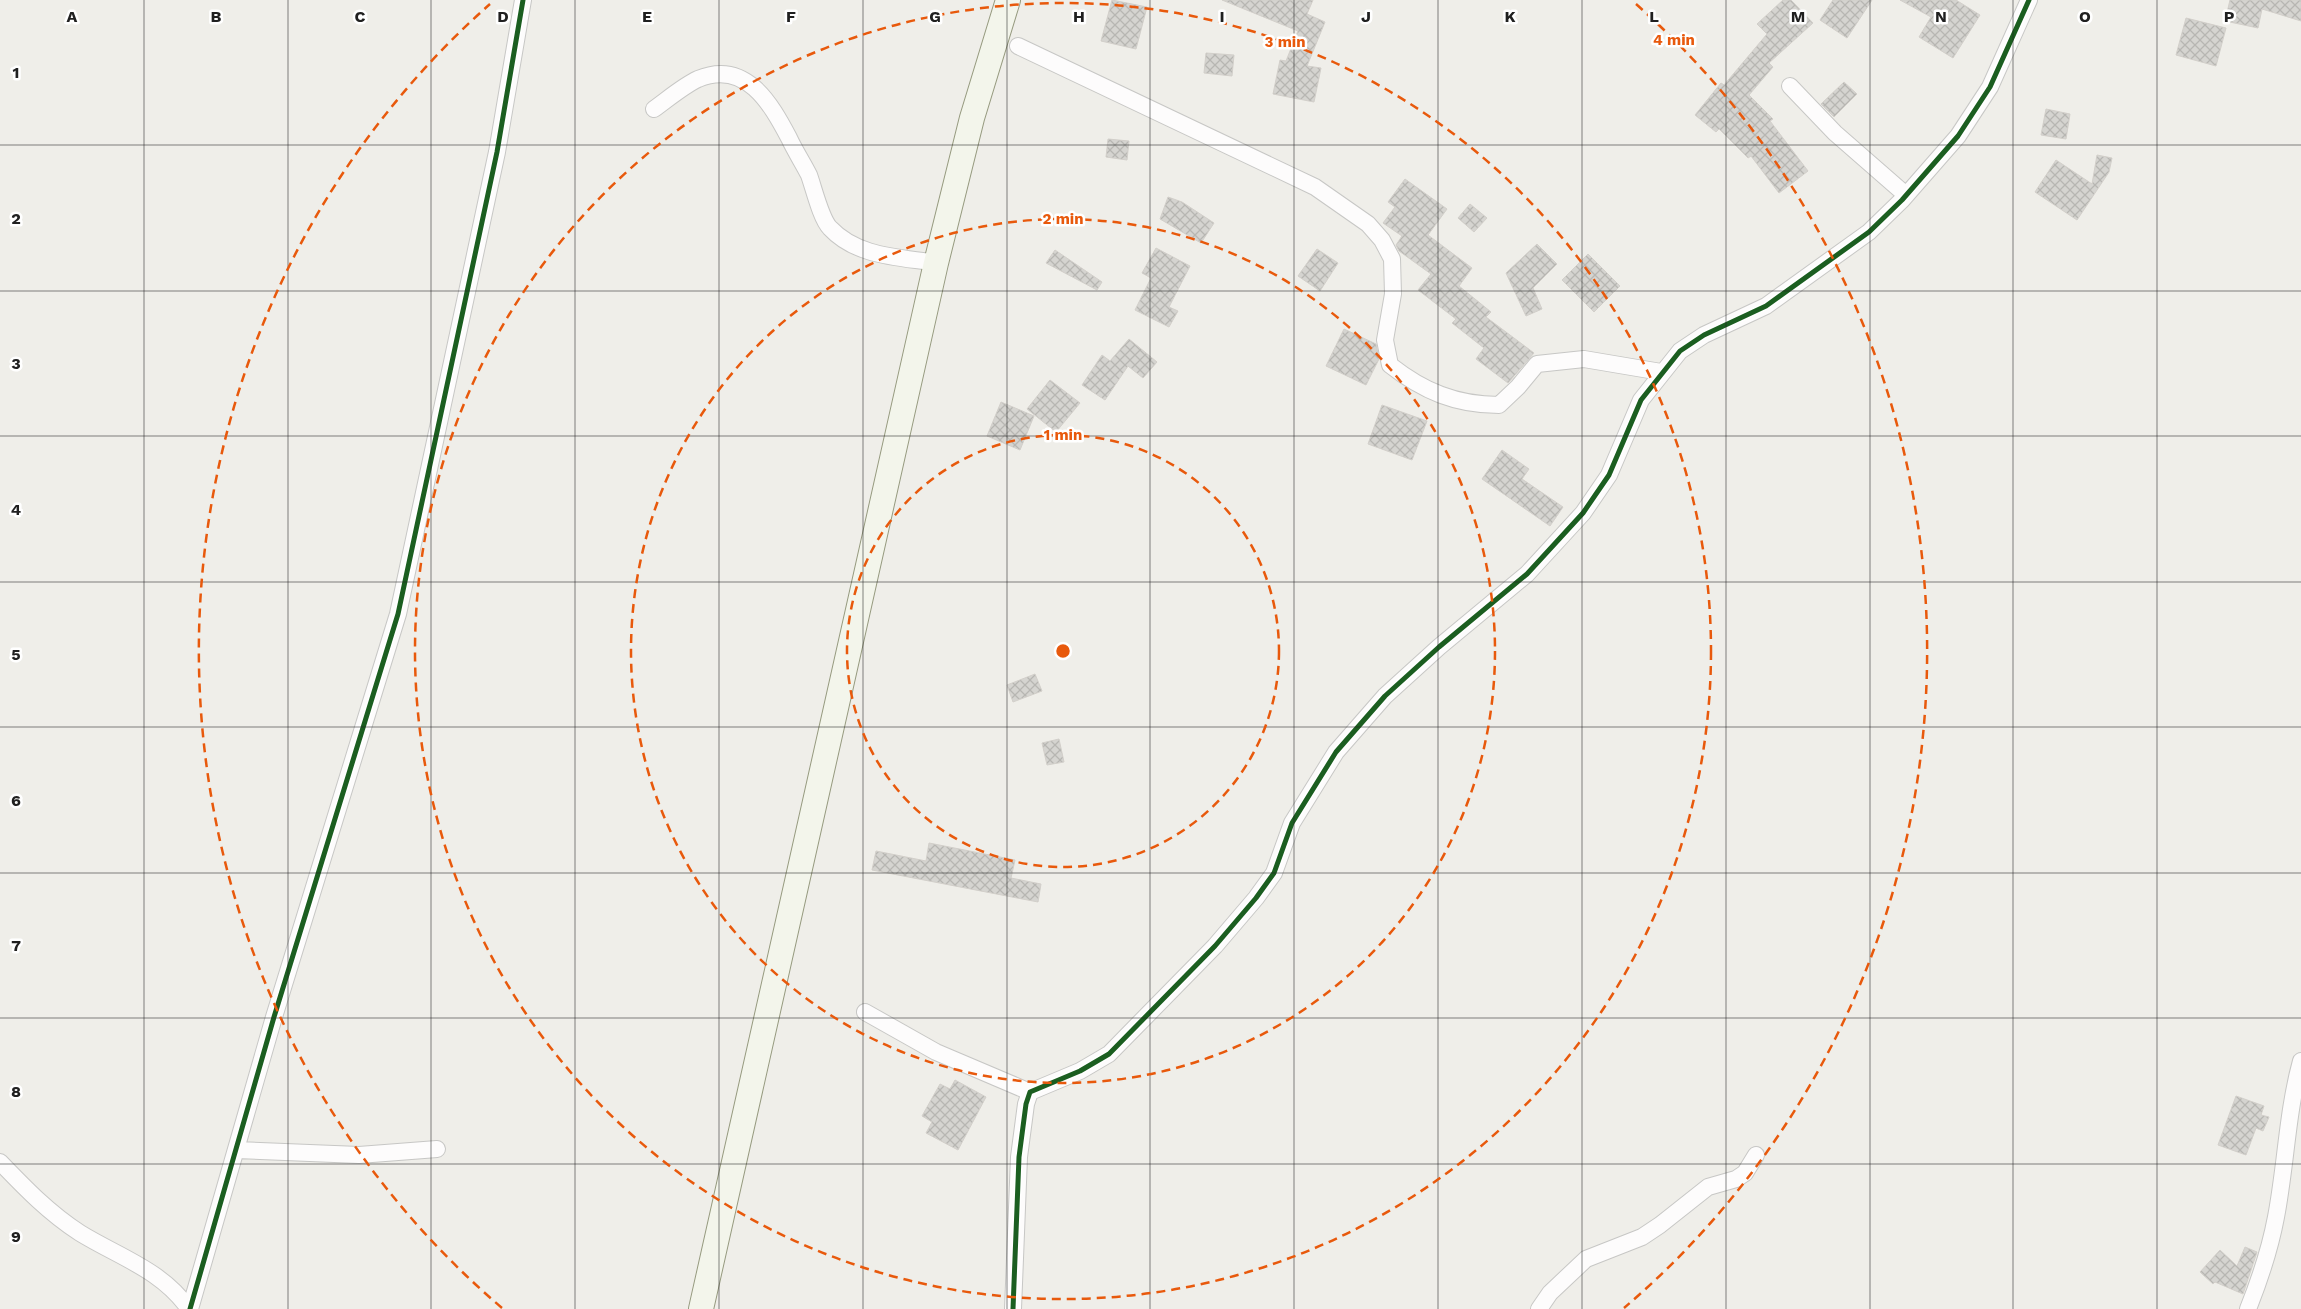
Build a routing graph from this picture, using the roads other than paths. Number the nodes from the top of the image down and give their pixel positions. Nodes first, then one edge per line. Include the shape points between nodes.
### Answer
1 (523, 0) edge
2 (1008, 0) edge
3 (2030, 0) edge
4 (1018, 46) dead end
5 (1790, 86) dead end
6 (654, 108) dead end
7 (1906, 195) junction
8 (936, 263) junction
9 (1661, 372) junction
10 (865, 1012) dead end
11 (2301, 1061) edge
12 (1030, 1092) junction
13 (437, 1149) dead end
14 (236, 1150) junction
15 (1756, 1155) dead end
16 (0, 1162) edge
17 (190, 1309) edge
18 (701, 1309) edge
19 (1013, 1309) edge
20 (1539, 1309) edge
21 (2248, 1309) edge

1 - 14 street via 495,161 398,614
2 - 8 main road via 972,118
3 - 7 street via 1990,87 1958,136
4 - 9 street via 1315,187 1368,224 1392,259 1392,294 1385,340 1390,365 1431,393 1481,405 1499,405 1537,364 1584,359
5 - 7 street via 1835,133
6 - 8 street via 698,79 714,75 734,76 753,86 771,104 808,174 828,227 847,243 868,252
7 - 9 street via 1869,232 1766,306 1680,350
8 - 18 main road
9 - 12 street via 1641,400 1609,475 1583,513 1527,574 1385,696 1336,752 1292,823 1274,873 1215,946 1109,1054 1080,1071
10 - 12 street via 936,1052
11 - 21 street via 2265,1268
12 - 19 street via 1019,1157
13 - 14 street via 359,1155
14 - 17 street
15 - 20 street via 1745,1173 1736,1179 1708,1187 1642,1236 1586,1259 1550,1293
16 - 17 street via 48,1211 163,1280

